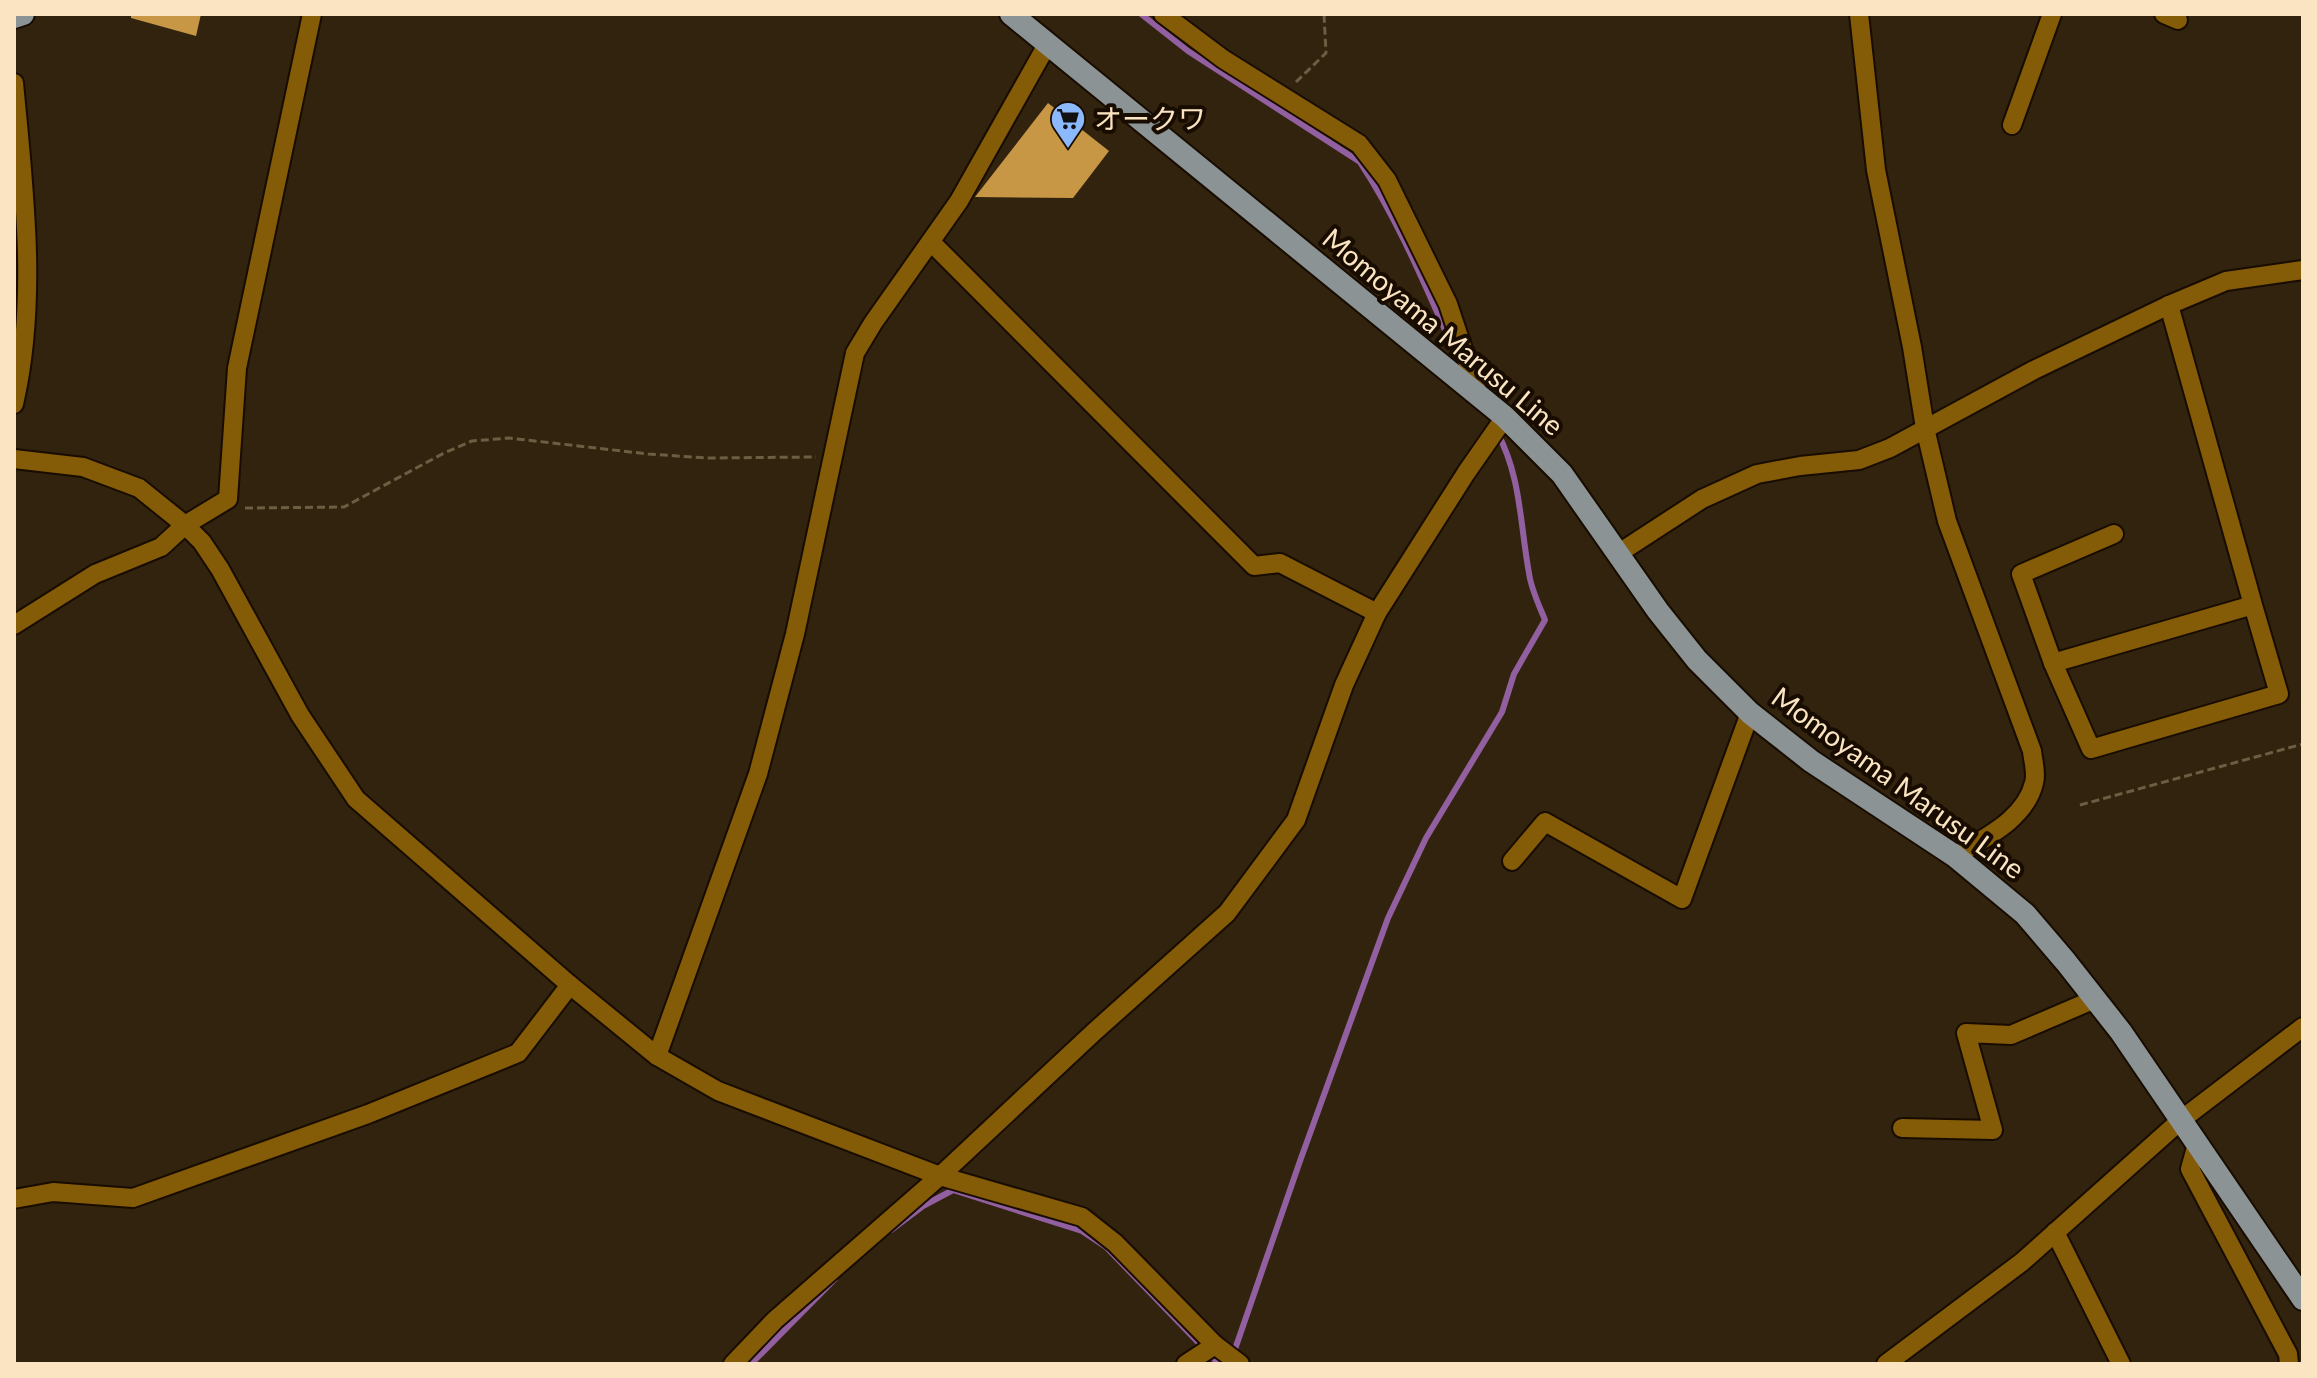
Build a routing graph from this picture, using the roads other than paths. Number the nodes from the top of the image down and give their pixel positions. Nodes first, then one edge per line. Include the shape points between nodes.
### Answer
1 (23, 14) edge
2 (312, 14) edge
3 (1011, 14) edge
4 (1163, 14) edge
5 (1859, 14) edge
6 (2052, 14) edge
7 (14, 17) edge
8 (1048, 43) junction
9 (14, 83) edge
10 (2012, 125) dead end
11 (931, 242) junction
12 (2303, 270) edge
13 (2169, 305) junction
14 (1479, 397) junction
15 (14, 404) edge
16 (1505, 417) junction
17 (1925, 428) junction
18 (14, 459) edge
19 (185, 525) junction
20 (2114, 534) dead end
21 (1619, 553) junction
22 (2253, 605) junction
23 (1377, 613) junction
24 (14, 625) edge
25 (2053, 663) junction
26 (1750, 713) junction
27 (1955, 856) junction
28 (1512, 861) dead end
29 (570, 985) junction
30 (2095, 999) junction
31 (2303, 1027) edge
32 (657, 1056) junction
33 (2181, 1120) junction
34 (1902, 1128) dead end
35 (2197, 1144) junction
36 (940, 1176) junction
37 (14, 1199) edge
38 (2055, 1232) junction
39 (2303, 1299) edge
40 (1215, 1345) junction
41 (733, 1364) edge
42 (1186, 1364) edge
43 (1240, 1364) edge
44 (1886, 1364) edge
45 (2121, 1364) edge
46 (2289, 1364) edge

1 - 7 main road
2 - 19 street via 237,368 228,499
3 - 8 main road, Momoyama Marusu Line
4 - 14 street via 1223,59 1359,144 1387,180 1448,304
5 - 17 street via 1876,170
6 - 10 street
8 - 11 street
8 - 14 main road, Momoyama Marusu Line
9 - 15 street via 28,267 21,375
11 - 23 street via 1254,566 1280,563
11 - 32 street via 855,353 795,634 758,774
12 - 13 street via 2226,281
13 - 17 street
13 - 22 street
14 - 16 main road, Momoyama Marusu Line
16 - 21 main road, Momoyama Marusu Line via 1562,474
16 - 23 street
17 - 21 street via 1859,460 1757,474 1702,499
17 - 27 street via 1947,521 2032,751 2035,782 2022,811
18 - 19 street via 83,467 139,488
19 - 24 street via 161,547 95,574
19 - 29 street via 220,569 300,715 356,799
20 - 25 street via 2021,574
21 - 26 main road, Momoyama Marusu Line via 1697,660
22 - 25 street
22 - 25 street via 2279,694 2091,749
23 - 36 street via 1344,685 1296,820 1227,913
26 - 27 main road, Momoyama Marusu Line via 1811,761
26 - 28 street via 1682,899 1545,822
27 - 30 main road, Momoyama Marusu Line via 2025,914
29 - 32 street
29 - 37 street via 518,1053 368,1114 133,1198 53,1192
30 - 33 main road, Momoyama Marusu Line
30 - 34 street via 2011,1035 1966,1033 1993,1130
31 - 33 street
32 - 36 street via 718,1091
33 - 35 main road, Momoyama Marusu Line
33 - 38 street
35 - 39 main road, Momoyama Marusu Line
35 - 46 street via 2190,1169
36 - 40 street via 1082,1217 1115,1243
36 - 41 street via 775,1320
38 - 44 street
38 - 45 street
40 - 42 street
40 - 43 street

